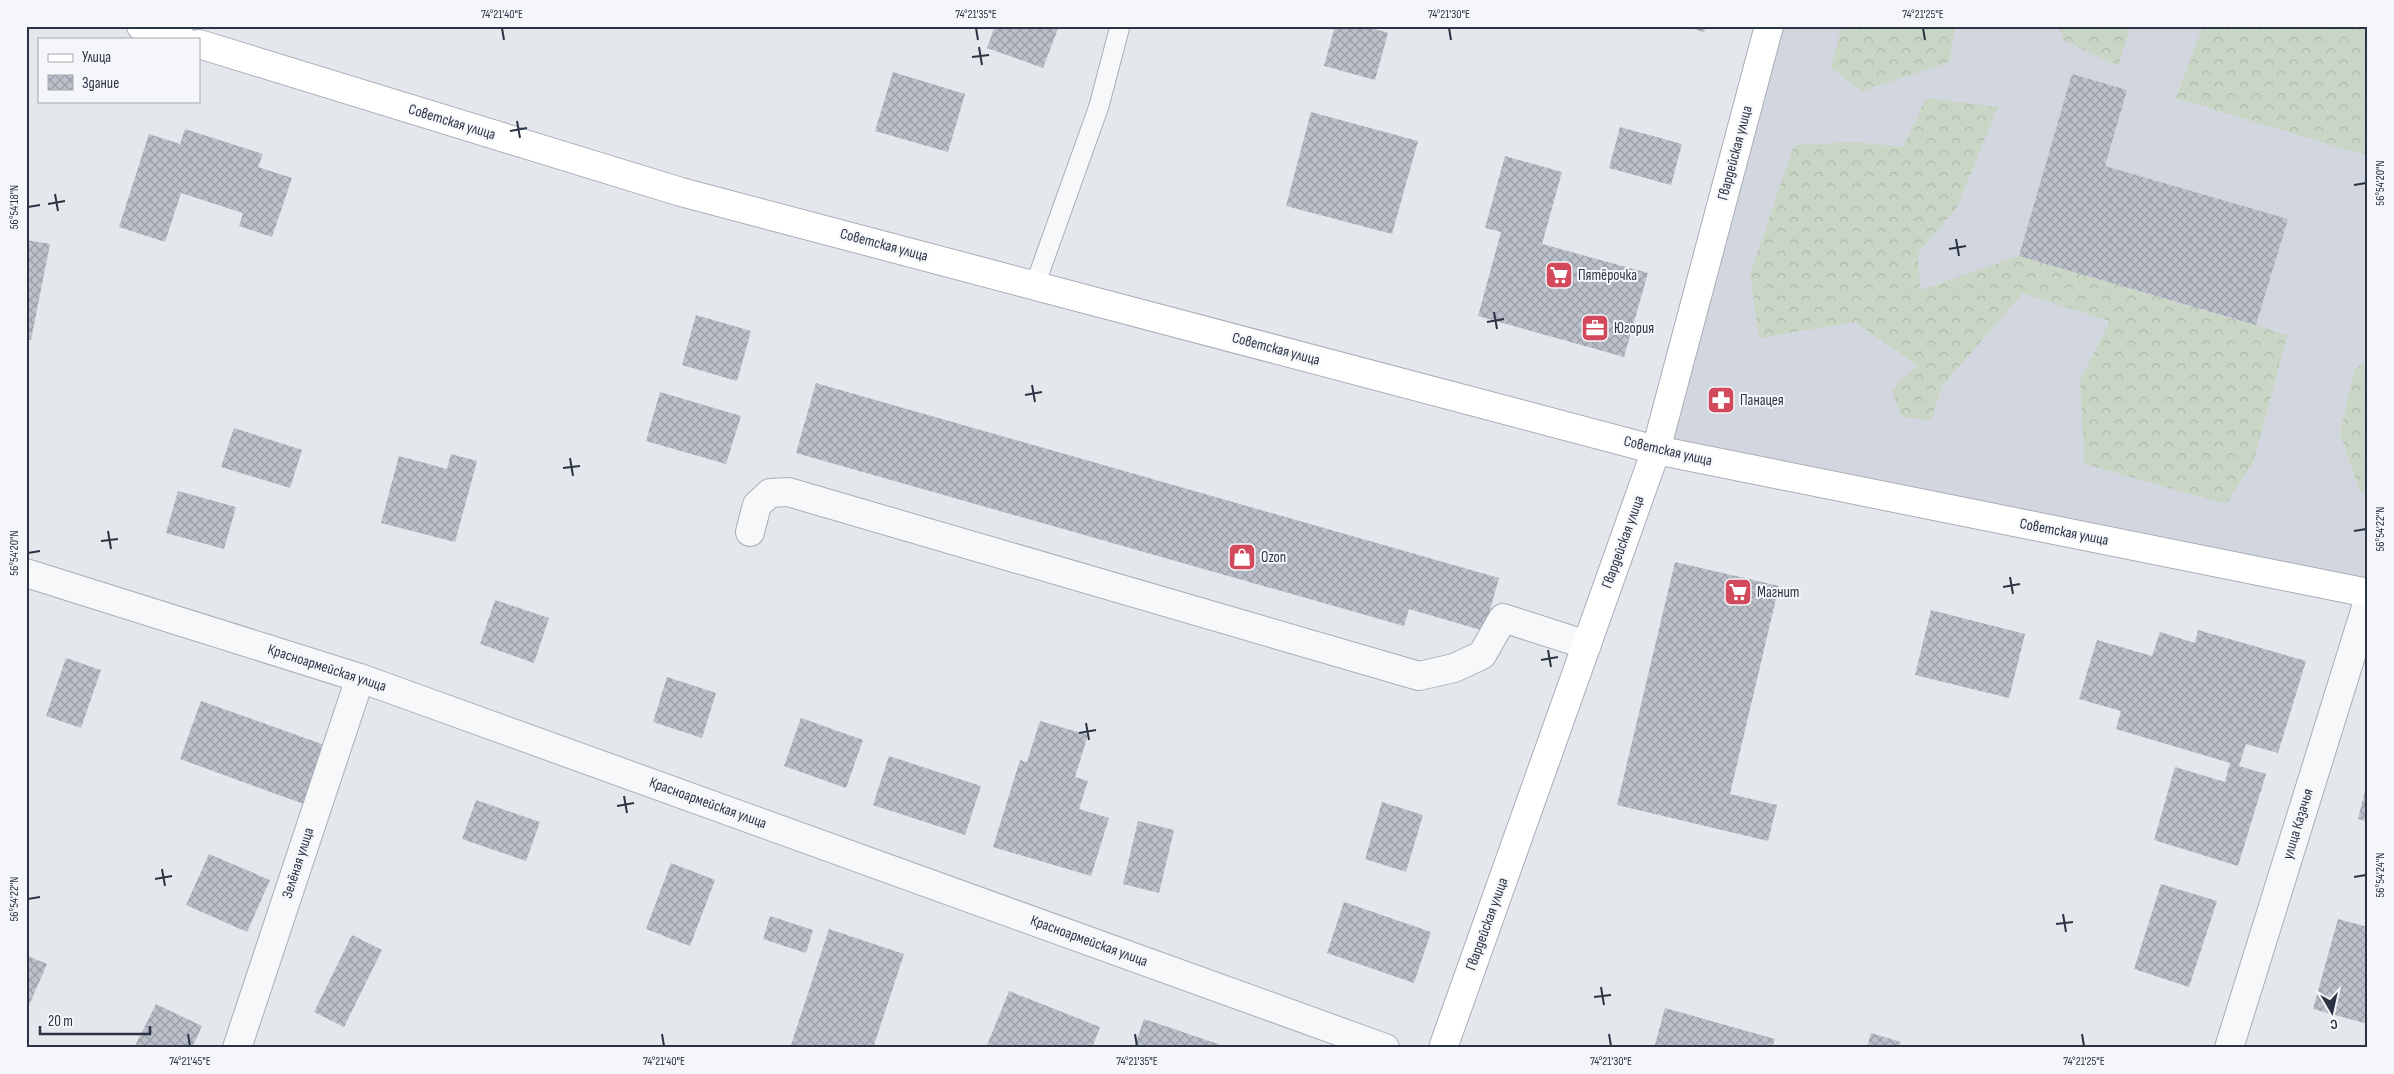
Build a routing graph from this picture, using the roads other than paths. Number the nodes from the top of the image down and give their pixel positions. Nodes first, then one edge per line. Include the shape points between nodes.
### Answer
1 (141, 26) edge
2 (1120, 26) edge
3 (1769, 26) edge
4 (179, 38) edge
5 (200, 44) edge
6 (1035, 285) junction
7 (1656, 450) junction
8 (750, 532) dead end
9 (26, 573) edge
10 (2368, 593) edge
11 (2368, 601) edge
12 (1587, 645) junction
13 (360, 678) junction
14 (237, 1048) edge
15 (1386, 1048) edge
16 (1443, 1048) edge
17 (2229, 1048) edge

1 - 4 main road
2 - 6 lane via 1099,106
3 - 7 main road, Гвардейская улица
5 - 6 main road, Советская улица via 681,192
6 - 7 main road, Советская улица
7 - 10 main road, Советская улица
7 - 12 main road, Гвардейская улица
8 - 12 street via 757,505 770,492 788,492 1419,676 1454,668 1482,655 1503,618
9 - 13 street, Красноармейская улица
11 - 17 street, улица Казачья
12 - 16 main road, Гвардейская улица
13 - 14 street, Зелёная улица
13 - 15 street, Красноармейская улица

